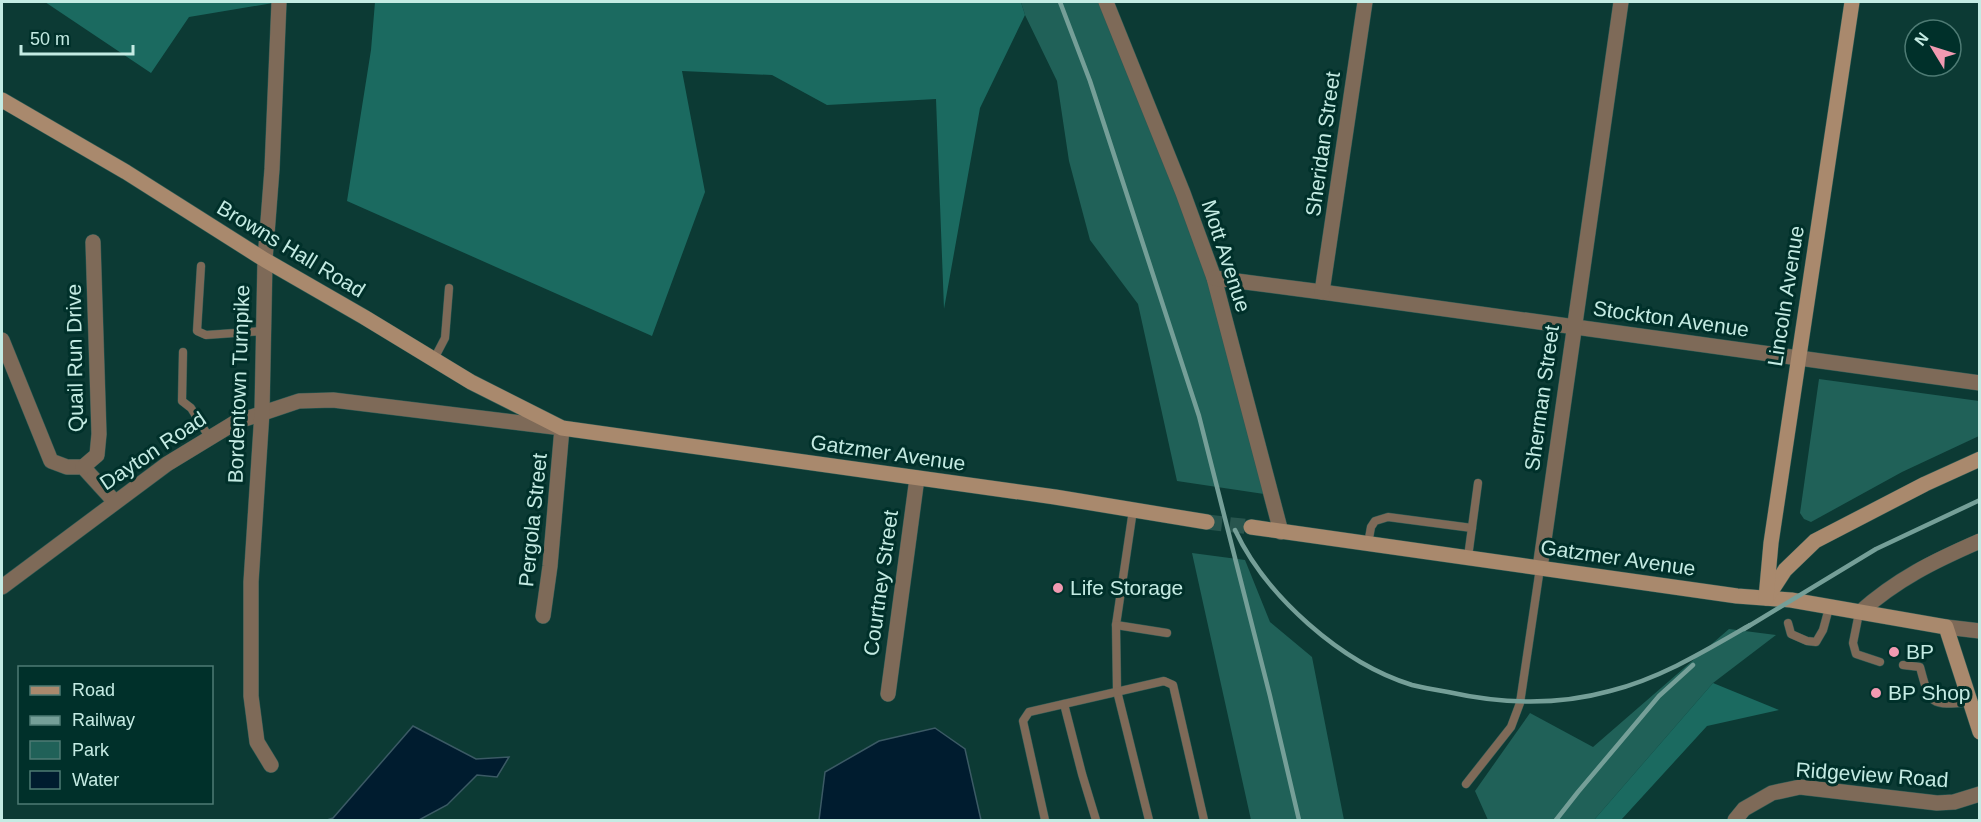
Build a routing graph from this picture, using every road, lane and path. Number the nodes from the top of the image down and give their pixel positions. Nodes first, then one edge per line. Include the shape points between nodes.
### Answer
1 (279, 2) edge
2 (1106, 2) edge
3 (1365, 2) edge
4 (1621, 2) edge
5 (1852, 2) edge
6 (2, 100) edge
7 (93, 242) dead end
8 (265, 260) junction
9 (201, 266) dead end
10 (1214, 278) junction
11 (449, 288) dead end
12 (1322, 292) junction
13 (1573, 327) junction
14 (262, 331) junction
15 (2, 340) edge
16 (183, 352) dead end
17 (1798, 357) junction
18 (434, 359) junction
19 (1980, 383) edge
20 (262, 412) junction
21 (562, 428) junction
22 (209, 438) junction
23 (1980, 459) edge
24 (83, 467) junction
25 (917, 478) junction
26 (1478, 483) dead end
27 (114, 501) junction
28 (1133, 510) junction
29 (1207, 522) tunnel mouth
30 (1251, 527) tunnel mouth
31 (1472, 528) junction
32 (1281, 532) junction
33 (1980, 541) edge
34 (1368, 544) junction
35 (1468, 557) junction
36 (1540, 568) junction
37 (2, 587) edge
38 (1766, 598) junction
39 (1829, 608) junction
40 (1859, 613) junction
41 (543, 616) dead end
42 (1788, 623) dead end
43 (1116, 625) junction
44 (1946, 627) junction
45 (1980, 631) edge
46 (1167, 633) dead end
47 (1880, 662) dead end
48 (1903, 665) dead end
49 (1117, 691) junction
50 (888, 694) dead end
51 (1970, 702) junction
52 (1064, 704) junction
53 (1980, 732) edge
54 (271, 765) dead end
55 (1466, 784) dead end
56 (1980, 794) edge
57 (1045, 820) edge
58 (1096, 820) edge
59 (1149, 820) edge
60 (1204, 820) edge
61 (1735, 820) edge

1 - 8 street, Bordentown Turnpike
2 - 10 street, Mott Avenue
3 - 12 street, Sheridan Street
4 - 13 street, Sherman Street
5 - 17 street, Lincoln Avenue
6 - 8 street, Browns Hall Road
7 - 24 street, Quail Run Drive via 99,434 97,454
8 - 14 street, Bordentown Turnpike
8 - 18 street, Browns Hall Road
9 - 14 lane via 197,330 206,335
10 - 12 street, Stockton Avenue
10 - 32 street, Mott Avenue
11 - 18 lane via 445,338
12 - 13 street, Stockton Avenue
13 - 17 street, Stockton Avenue
13 - 36 street, Sherman Street
14 - 20 street, Bordentown Turnpike
15 - 24 street via 51,460 67,467
16 - 22 lane via 182,401 191,408
17 - 19 street, Stockton Avenue
17 - 38 street, Lincoln Avenue
18 - 21 street, Browns Hall Road
20 - 21 street, Dayton Road via 299,401 333,400
20 - 22 street, Dayton Road
20 - 54 street, Bordentown Turnpike via 251,582 251,696 257,742
21 - 25 street, Gatzmer Avenue
21 - 41 street, Pergola Street
22 - 27 street, Dayton Road
23 - 38 street via 1815,541 1785,570
24 - 27 street
25 - 28 street, Gatzmer Avenue
25 - 50 street, Courtney Street
26 - 31 lane
27 - 37 street, Dayton Road
28 - 29 street, Gatzmer Avenue
28 - 43 lane
30 - 32 street, Gatzmer Avenue
31 - 34 lane via 1388,517 1371,527
31 - 35 lane
32 - 34 street, Gatzmer Avenue
33 - 40 street via 1914,572
34 - 35 street, Gatzmer Avenue
35 - 36 street, Gatzmer Avenue
36 - 38 street, Gatzmer Avenue
36 - 55 lane, Sherman Street via 1520,703 1511,727
38 - 39 street, Gatzmer Avenue
39 - 40 street, Gatzmer Avenue
39 - 42 lane via 1816,642 1791,634
40 - 44 street, Gatzmer Avenue
40 - 47 lane via 1853,643 1856,654
43 - 46 lane
43 - 49 lane
44 - 45 street, Gatzmer Avenue
44 - 51 street
48 - 51 lane via 1920,667 1928,695 1936,702
49 - 52 lane
49 - 59 lane
49 - 60 lane via 1164,681 1173,685
51 - 53 street
52 - 57 lane via 1029,712 1023,721
52 - 58 lane
56 - 61 street, Ridgeview Road via 1937,803 1800,787 1772,793 1744,809

